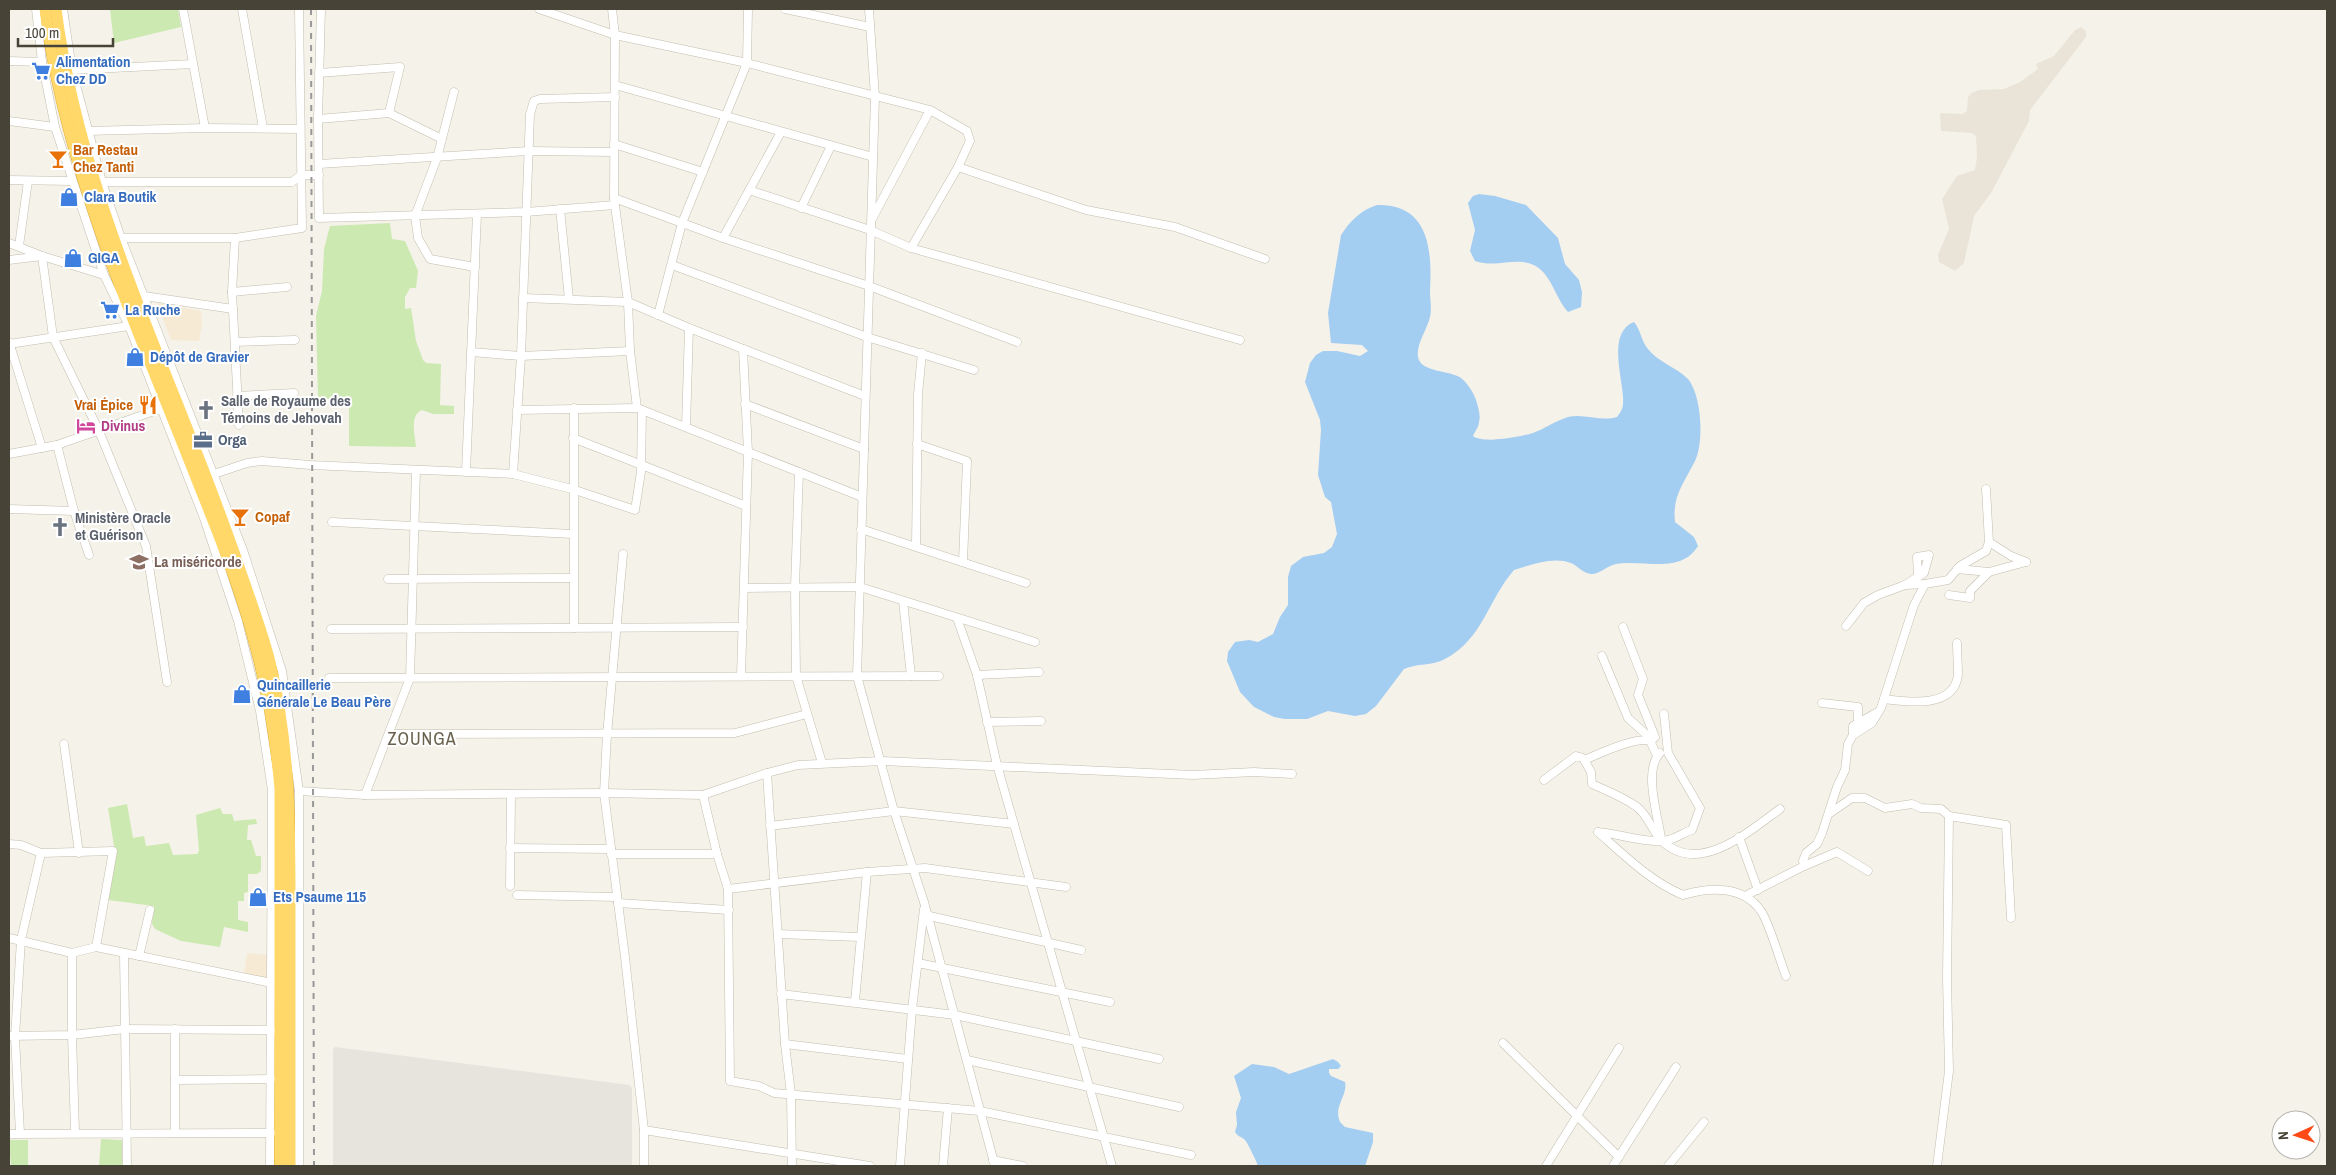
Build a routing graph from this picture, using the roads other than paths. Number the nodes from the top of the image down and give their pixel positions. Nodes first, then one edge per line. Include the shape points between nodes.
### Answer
1 (36, 9) edge
2 (45, 9) edge
3 (56, 9) edge
4 (63, 9) edge
5 (183, 9) edge
6 (242, 9) edge
7 (298, 9) edge
8 (321, 9) edge
9 (538, 9) edge
10 (612, 9) edge
11 (748, 9) edge
12 (785, 9) edge
13 (869, 9) edge
14 (870, 27) junction
15 (615, 35) junction
16 (9, 61) edge
17 (42, 62) junction
18 (748, 63) junction
19 (193, 64) junction
20 (72, 70) junction
21 (319, 73) junction
22 (615, 86) junction
23 (454, 92) dead end
24 (615, 97) junction
25 (874, 97) junction
26 (930, 110) junction
27 (390, 113) junction
28 (726, 117) junction
29 (318, 119) junction
30 (9, 121) edge
31 (55, 127) junction
32 (205, 128) junction
33 (262, 128) junction
34 (300, 129) junction
35 (87, 131) junction
36 (781, 132) junction
37 (442, 138) junction
38 (831, 146) junction
39 (614, 148) junction
40 (529, 151) junction
41 (873, 157) junction
42 (437, 158) junction
43 (319, 164) junction
44 (958, 167) junction
45 (703, 172) junction
46 (301, 175) junction
47 (319, 175) junction
48 (9, 180) edge
49 (28, 181) junction
50 (72, 181) junction
51 (102, 182) junction
52 (749, 190) junction
53 (615, 201) junction
54 (801, 208) junction
55 (560, 209) junction
56 (526, 212) junction
57 (478, 214) junction
58 (415, 216) junction
59 (871, 220) junction
60 (682, 223) junction
61 (870, 230) junction
62 (121, 238) junction
63 (235, 238) junction
64 (723, 238) junction
65 (9, 243) edge
66 (19, 246) junction
67 (911, 248) junction
68 (42, 256) junction
69 (1265, 259) dead end
70 (9, 260) edge
71 (672, 265) junction
72 (475, 267) junction
73 (104, 275) junction
74 (869, 286) junction
75 (287, 288) dead end
76 (232, 292) junction
77 (144, 296) junction
78 (523, 298) junction
79 (568, 299) junction
80 (628, 302) junction
81 (233, 309) junction
82 (658, 315) junction
83 (129, 326) junction
84 (689, 328) junction
85 (54, 337) junction
86 (867, 337) junction
87 (295, 340) dead end
88 (1240, 340) dead end
89 (235, 342) junction
90 (1016, 342) dead end
91 (9, 343) edge
92 (743, 349) junction
93 (630, 351) junction
94 (471, 352) junction
95 (922, 353) junction
96 (521, 356) junction
97 (974, 370) dead end
98 (294, 393) dead end
99 (237, 396) junction
100 (866, 396) junction
101 (745, 404) junction
102 (574, 408) junction
103 (160, 409) junction
104 (640, 409) junction
105 (517, 410) junction
106 (239, 425) dead end
107 (686, 427) junction
108 (99, 431) junction
109 (574, 438) junction
110 (917, 444) junction
111 (57, 445) junction
112 (42, 448) junction
113 (864, 449) junction
114 (748, 452) junction
115 (9, 454) edge
116 (641, 465) junction
117 (416, 470) junction
118 (466, 472) junction
119 (799, 472) junction
120 (513, 474) junction
121 (211, 475) junction
122 (572, 489) junction
123 (1986, 489) dead end
124 (862, 497) junction
125 (746, 506) junction
126 (9, 509) edge
127 (74, 511) junction
128 (332, 522) dead end
129 (415, 527) junction
130 (861, 529) junction
131 (572, 534) junction
132 (1989, 542) junction
133 (916, 546) junction
134 (623, 554) dead end
135 (89, 555) dead end
136 (963, 562) junction
137 (1957, 569) junction
138 (1989, 572) junction
139 (1918, 575) dead end
140 (573, 578) junction
141 (388, 579) dead end
142 (413, 579) junction
143 (1026, 583) dead end
144 (1925, 584) junction
145 (1905, 585) junction
146 (795, 587) junction
147 (744, 588) junction
148 (860, 588) junction
149 (1949, 595) dead end
150 (903, 601) junction
151 (957, 618) junction
152 (1846, 626) dead end
153 (743, 627) junction
154 (1624, 627) dead end
155 (574, 628) junction
156 (616, 628) junction
157 (331, 629) dead end
158 (412, 629) junction
159 (1035, 642) dead end
160 (1956, 643) dead end
161 (1602, 656) dead end
162 (1039, 672) dead end
163 (976, 675) junction
164 (612, 676) junction
165 (742, 676) junction
166 (796, 676) junction
167 (857, 676) junction
168 (911, 676) junction
169 (939, 676) dead end
170 (329, 678) dead end
171 (410, 678) junction
172 (167, 682) dead end
173 (1884, 698) junction
174 (1822, 703) dead end
175 (1880, 711) junction
176 (807, 714) junction
177 (1664, 714) dead end
178 (1041, 721) dead end
179 (988, 722) junction
180 (1858, 722) junction
181 (390, 734) junction
182 (606, 735) junction
183 (1853, 735) junction
184 (1651, 741) junction
185 (64, 744) dead end
186 (1666, 746) junction
187 (1657, 756) junction
188 (1584, 760) junction
189 (882, 761) junction
190 (822, 763) junction
191 (997, 765) junction
192 (767, 773) junction
193 (1292, 774) dead end
194 (1544, 780) dead end
195 (299, 791) junction
196 (604, 793) junction
197 (365, 795) junction
198 (511, 795) junction
199 (703, 795) junction
200 (1780, 809) dead end
201 (894, 811) junction
202 (1830, 813) junction
203 (1949, 816) junction
204 (1014, 824) junction
205 (770, 826) junction
206 (1739, 837) junction
207 (1662, 840) junction
208 (9, 844) edge
209 (510, 848) junction
210 (611, 851) junction
211 (79, 853) junction
212 (41, 854) junction
213 (717, 854) junction
214 (1804, 866) junction
215 (912, 869) junction
216 (1868, 871) dead end
217 (867, 872) junction
218 (1030, 881) junction
219 (774, 882) junction
220 (510, 886) dead end
221 (1066, 887) dead end
222 (728, 889) junction
223 (1758, 890) junction
224 (517, 895) dead end
225 (1745, 896) junction
226 (618, 900) junction
227 (150, 910) dead end
228 (729, 910) junction
229 (925, 915) junction
230 (2011, 918) dead end
231 (778, 934) junction
232 (859, 937) junction
233 (9, 938) edge
234 (21, 940) junction
235 (1049, 943) junction
236 (96, 947) junction
237 (1081, 950) dead end
238 (72, 953) junction
239 (124, 953) junction
240 (139, 956) junction
241 (918, 962) junction
242 (941, 967) junction
243 (1786, 976) dead end
244 (272, 983) junction
245 (1064, 993) junction
246 (781, 994) junction
247 (855, 1001) junction
248 (1110, 1002) dead end
249 (912, 1009) junction
250 (955, 1015) junction
251 (125, 1029) junction
252 (175, 1029) junction
253 (272, 1030) junction
254 (72, 1035) junction
255 (12, 1037) edge
256 (1076, 1041) junction
257 (1503, 1042) dead end
258 (785, 1044) junction
259 (1620, 1048) dead end
260 (1159, 1058) dead end
261 (908, 1059) junction
262 (967, 1060) junction
263 (1676, 1067) dead end
264 (271, 1079) junction
265 (175, 1080) junction
266 (1090, 1088) junction
267 (791, 1094) junction
268 (905, 1105) junction
269 (1179, 1107) dead end
270 (948, 1108) junction
271 (980, 1111) junction
272 (1578, 1115) junction
273 (1704, 1122) dead end
274 (644, 1130) junction
275 (76, 1132) junction
276 (127, 1132) junction
277 (20, 1133) junction
278 (175, 1133) junction
279 (271, 1133) junction
280 (9, 1134) edge
281 (1105, 1138) junction
282 (792, 1155) junction
283 (1191, 1155) dead end
284 (1619, 1157) junction
285 (994, 1163) edge
286 (127, 1166) edge
287 (270, 1166) edge
288 (280, 1166) edge
289 (290, 1166) edge
290 (299, 1166) edge
291 (644, 1166) edge
292 (792, 1166) edge
293 (870, 1166) edge
294 (900, 1166) edge
295 (943, 1166) edge
296 (1023, 1166) edge
297 (1112, 1166) edge
298 (1546, 1166) edge
299 (1613, 1166) edge
300 (1668, 1166) edge
301 (1937, 1166) edge

1 - 17 street
2 - 288 highway via 52,63 68,131 93,211 217,534 250,627 268,703 280,790
3 - 121 highway via 63,64 103,209
4 - 20 street
5 - 19 street
6 - 33 street
7 - 34 street
8 - 21 street
9 - 15 street
10 - 15 street
11 - 18 street
12 - 14 street
13 - 14 street
14 - 25 street
15 - 18 street
15 - 22 street
16 - 17 street
17 - 31 street
18 - 25 street
18 - 28 street
19 - 20 street
19 - 32 street
20 - 35 street
21 - 27 street via 400,67
21 - 29 street
22 - 24 street
22 - 28 street
23 - 37 street
24 - 39 street
24 - 40 street via 534,101 530,114
25 - 26 street
25 - 41 street
26 - 44 street via 969,135 970,141
26 - 59 street
27 - 29 street
27 - 37 street
28 - 36 street
28 - 45 street
29 - 43 street
30 - 31 street
31 - 50 street
32 - 33 street
32 - 35 street
33 - 34 street
34 - 46 street
35 - 51 street
36 - 38 street
36 - 52 street
37 - 42 street
38 - 41 street
38 - 54 street
39 - 40 street
39 - 45 street
39 - 53 street
40 - 42 street
40 - 56 street
41 - 59 street
42 - 43 street
42 - 58 street
43 - 47 street
44 - 67 street
44 - 69 street via 1086,210 1175,227
45 - 60 street
46 - 47 street
46 - 51 street via 292,182
46 - 63 street via 302,228
47 - 58 street via 320,218
48 - 49 street
49 - 50 street
49 - 66 street
50 - 73 street
51 - 62 street
52 - 54 street
52 - 64 street
53 - 55 street
53 - 60 street
53 - 80 street
54 - 61 street
55 - 56 street
55 - 79 street
56 - 57 street
56 - 78 street
57 - 58 street
57 - 72 street
58 - 72 street via 418,238 430,259
59 - 61 street
60 - 64 street
60 - 71 street
61 - 67 street
61 - 74 street
62 - 63 street
62 - 77 street
63 - 76 street
64 - 74 street
65 - 66 street
66 - 68 street
67 - 88 street
68 - 70 street
68 - 73 street
68 - 85 street
71 - 82 street
71 - 86 street
72 - 94 street
73 - 83 street
74 - 86 street
74 - 90 street
75 - 76 street
76 - 81 street
77 - 81 street
77 - 121 street
78 - 79 street
78 - 96 street
79 - 80 street
80 - 82 street
80 - 93 street
81 - 89 street
82 - 84 street
83 - 85 street
83 - 103 street
84 - 92 street
84 - 107 street
85 - 91 street
85 - 108 street
86 - 95 street
86 - 100 street
87 - 89 street
89 - 99 street
91 - 112 street
92 - 100 street
92 - 101 street
93 - 96 street
93 - 104 street
94 - 96 street
94 - 118 street
95 - 97 street
95 - 110 street
96 - 105 street
98 - 99 street
99 - 106 street
100 - 113 street
101 - 113 street
101 - 114 street
102 - 104 street
102 - 105 street
102 - 109 street
103 - 108 street
103 - 244 street via 204,518 231,599 260,711 272,790
104 - 107 street
104 - 116 street
105 - 120 street
107 - 114 street
108 - 111 street
108 - 172 street via 146,546
109 - 116 street
109 - 122 street
110 - 133 street
110 - 136 street via 967,461
111 - 112 street
111 - 127 street
112 - 115 street
113 - 124 street
114 - 119 street
114 - 125 street
116 - 122 street via 635,510
116 - 125 street
117 - 118 street
117 - 121 street via 262,460
117 - 129 street
118 - 120 street
119 - 124 street
119 - 146 street
120 - 122 street
121 - 195 street via 278,654 288,700
121 - 289 highway via 264,641 276,686 285,742 290,815
122 - 131 street
123 - 132 street
124 - 130 street
125 - 147 street
126 - 127 street
127 - 135 street
128 - 129 street
129 - 131 street
129 - 142 street
130 - 133 street
130 - 148 street
131 - 140 street
132 - 137 street via 1986,551
132 - 138 street via 2026,562
133 - 136 street
134 - 156 street
136 - 143 street
137 - 138 street
137 - 144 street via 1948,580
138 - 149 street via 1970,591 1970,598
139 - 145 street
140 - 142 street
140 - 155 street
141 - 142 street
142 - 158 street
144 - 145 street
144 - 173 street via 1914,606
145 - 152 street via 1864,603
146 - 147 street
146 - 148 street
146 - 166 street
147 - 153 street
148 - 150 street
148 - 167 street
150 - 151 street
150 - 168 street
151 - 159 street
151 - 163 street
153 - 156 street
153 - 165 street
154 - 184 street via 1642,679 1638,695 1655,737
155 - 156 street
155 - 158 street
156 - 164 street
157 - 158 street
158 - 171 street
160 - 173 street via 1958,675 1951,691 1940,698 1922,702
161 - 184 street via 1628,718
162 - 163 street
163 - 179 street
164 - 165 street
164 - 171 street
164 - 182 street
165 - 166 street
166 - 167 street
166 - 176 street
167 - 168 street
167 - 189 street
168 - 169 street
170 - 171 street
171 - 181 street
173 - 175 street
174 - 180 street via 1858,707
175 - 180 street
175 - 183 street via 1872,723
176 - 182 street via 735,733
176 - 190 street
177 - 186 street
178 - 179 street
179 - 191 street
180 - 183 street via 1853,726
181 - 182 street
181 - 197 street
182 - 196 street
183 - 202 street
184 - 187 street
184 - 188 street via 1646,739 1616,747
185 - 211 street
186 - 187 street
186 - 207 street via 1700,808 1692,830
187 - 207 street via 1651,770
188 - 194 street via 1576,756
188 - 207 street via 1591,772 1592,784 1639,808
189 - 190 street
189 - 191 street
189 - 201 street
190 - 192 street
191 - 193 street via 1193,775
191 - 204 street
192 - 199 street
192 - 205 street
195 - 197 street
195 - 290 street
196 - 198 street
196 - 199 street
196 - 210 street
197 - 198 street
198 - 209 street
199 - 213 street
200 - 206 street
201 - 204 street
201 - 205 street
201 - 215 street
202 - 203 street via 1852,798 1865,798 1885,808 1912,804 1941,809
202 - 214 street via 1817,844 1806,853
203 - 230 street via 2006,825
203 - 301 street via 1947,978 1950,1071
204 - 218 street
205 - 219 street
206 - 207 street via 1701,854 1681,854
206 - 223 street
207 - 225 street via 1598,832 1646,874 1683,896 1720,889
208 - 212 street via 21,845
209 - 210 street
209 - 220 street
210 - 213 street
210 - 226 street
211 - 212 street
211 - 236 street via 113,851
212 - 234 street
213 - 222 street
214 - 216 street via 1837,852
214 - 223 street
215 - 217 street
215 - 218 street
215 - 229 street via 924,902
217 - 219 street
217 - 232 street
218 - 221 street
218 - 235 street
219 - 222 street
219 - 231 street
222 - 228 street
223 - 225 street
224 - 226 street
225 - 243 street via 1762,911
226 - 228 street
226 - 274 street
227 - 240 street
228 - 267 street via 730,1080 774,1093
229 - 235 street
229 - 241 street
229 - 242 street
231 - 232 street
231 - 246 street
232 - 247 street
233 - 234 street
234 - 238 street
234 - 255 street
235 - 237 street
235 - 245 street
236 - 238 street
236 - 239 street
238 - 254 street
239 - 240 street
239 - 251 street
240 - 244 street
241 - 242 street
241 - 249 street
242 - 245 street
242 - 250 street
244 - 253 street
245 - 248 street
245 - 256 street
246 - 247 street
246 - 258 street
247 - 249 street
249 - 250 street
249 - 261 street
250 - 256 street
250 - 262 street
251 - 252 street
251 - 254 street
251 - 276 street
252 - 253 street
252 - 265 street
253 - 264 street
254 - 255 street
254 - 275 street
255 - 277 street
256 - 260 street
256 - 266 street
257 - 272 street
258 - 261 street
258 - 267 street
259 - 272 street
261 - 268 street
262 - 266 street
262 - 271 street
263 - 284 street
264 - 265 street
264 - 279 street
265 - 278 street
266 - 269 street
266 - 281 street
267 - 268 street
267 - 282 street
268 - 270 street
268 - 294 street
270 - 271 street
270 - 295 street
271 - 281 street
271 - 285 street
272 - 284 street
272 - 298 street
273 - 300 street
274 - 282 street
274 - 291 street
275 - 276 street
275 - 277 street
276 - 278 street
276 - 286 street
277 - 280 street
278 - 279 street
279 - 287 street
281 - 283 street
281 - 297 street
282 - 292 street
282 - 293 street
284 - 299 street
285 - 296 street

